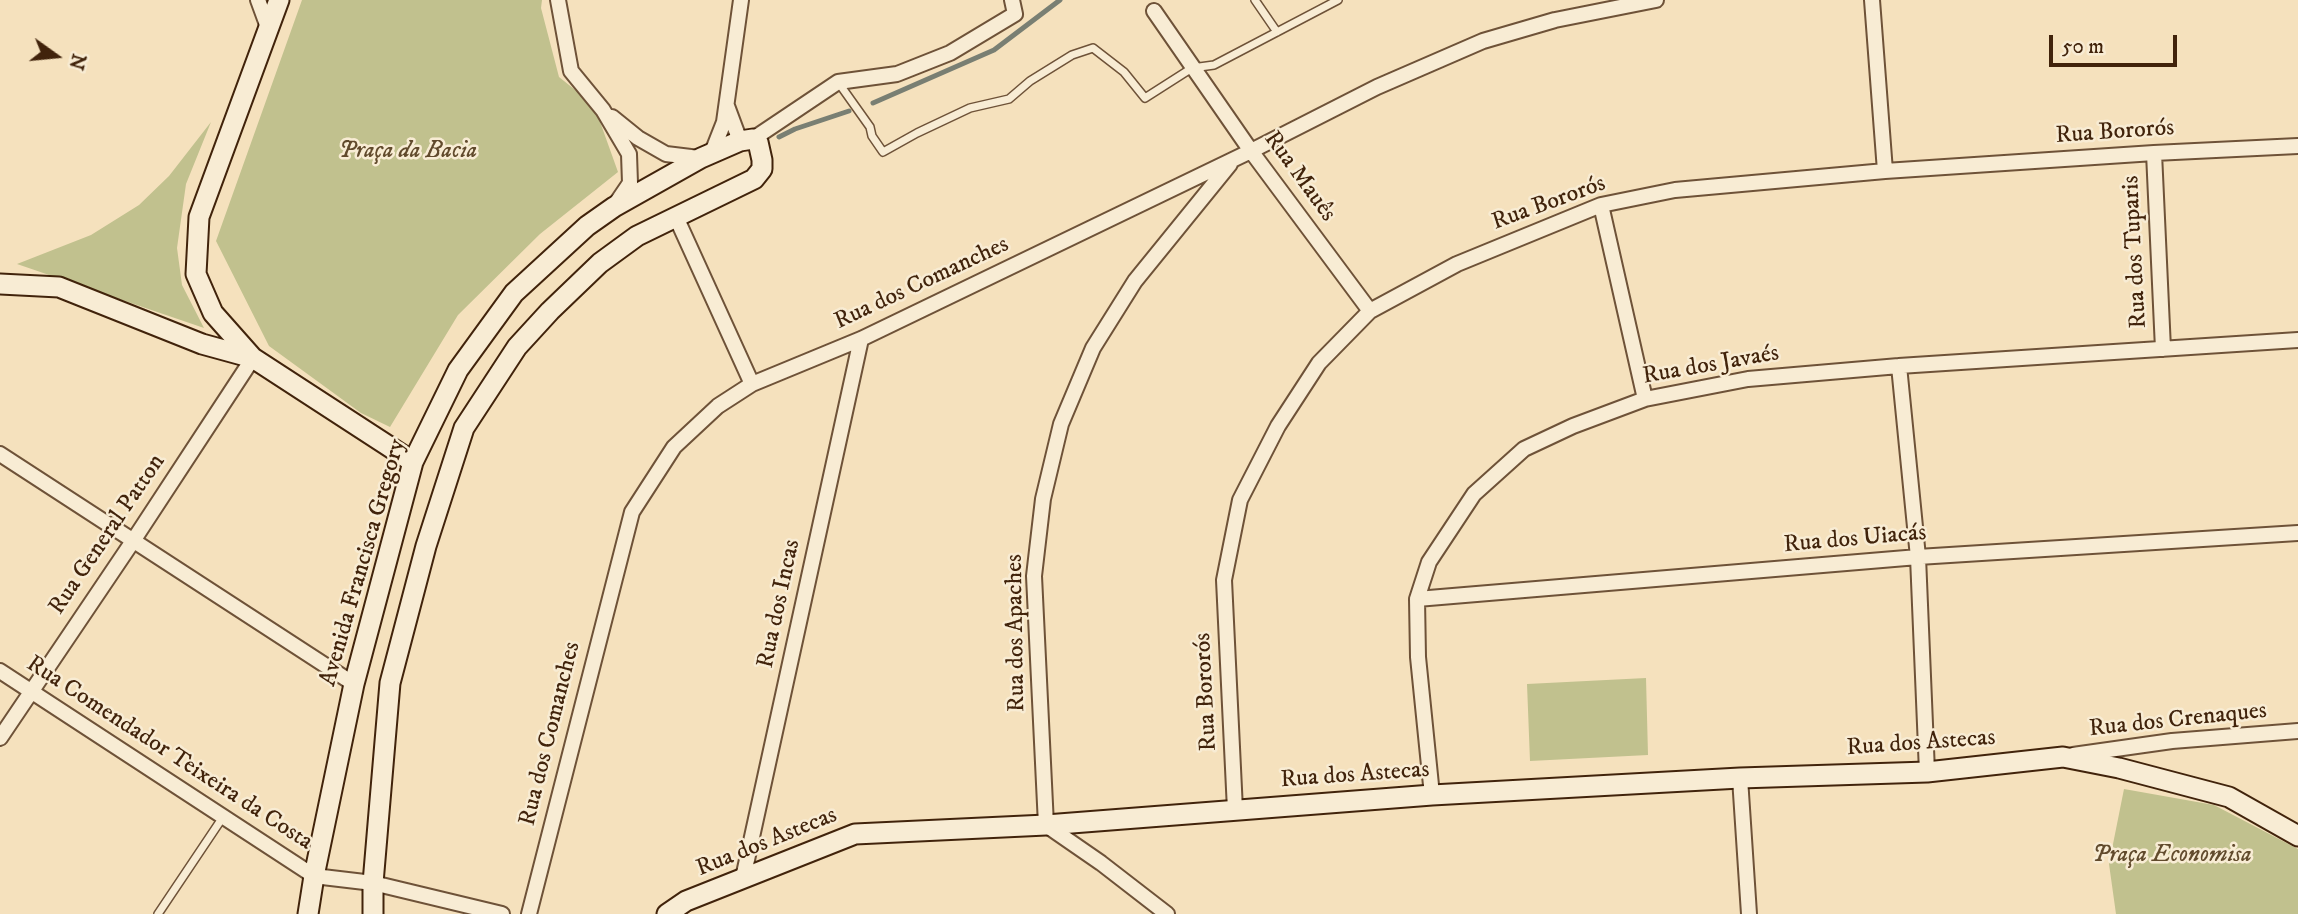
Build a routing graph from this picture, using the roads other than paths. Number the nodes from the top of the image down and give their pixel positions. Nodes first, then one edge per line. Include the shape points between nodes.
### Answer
1 (258, 0) edge
2 (279, 0) edge
3 (558, 0) edge
4 (741, 0) edge
5 (1012, 0) edge
6 (1255, 0) edge
7 (1338, 0) edge
8 (1656, 0) edge
9 (1872, 0) edge
10 (1154, 11) dead end
11 (269, 30) junction
12 (1277, 32) junction
13 (1192, 68) junction
14 (838, 82) junction
15 (727, 105) junction
16 (603, 110) junction
17 (746, 140) junction
18 (2298, 146) edge
19 (1251, 151) junction
20 (2154, 153) junction
21 (706, 157) junction
22 (1233, 160) junction
23 (1885, 171) junction
24 (1601, 205) junction
25 (614, 207) junction
26 (676, 216) junction
27 (0, 284) edge
28 (1370, 311) junction
29 (861, 339) junction
30 (2298, 340) edge
31 (2163, 348) junction
32 (253, 358) junction
33 (1899, 366) junction
34 (752, 384) junction
35 (1645, 399) junction
36 (0, 454) edge
37 (413, 462) junction
38 (2298, 533) edge
39 (133, 541) junction
40 (1918, 557) junction
41 (1417, 599) junction
42 (0, 671) edge
43 (355, 684) junction
44 (30, 691) junction
45 (2298, 731) edge
46 (0, 738) edge
47 (2063, 757) junction
48 (1927, 772) junction
49 (1740, 778) junction
50 (1432, 795) junction
51 (1236, 810) junction
52 (223, 817) junction
53 (1046, 825) junction
54 (2298, 836) edge
55 (314, 876) junction
56 (743, 878) junction
57 (373, 883) junction
58 (158, 914) edge
59 (308, 914) edge
60 (373, 914) edge
61 (502, 914) edge
62 (529, 914) edge
63 (667, 914) edge
64 (1167, 914) edge
65 (1749, 914) edge

1 - 11 street
2 - 11 street
3 - 16 street via 571,71
4 - 15 street
5 - 14 street via 1015,13 950,53 897,74
6 - 12 lane
7 - 12 lane
8 - 19 street, Rua dos Comanches via 1555,20 1483,41
9 - 23 street
10 - 13 street, Rua Mauês
11 - 32 street via 199,217 196,262 196,274 213,313
12 - 13 lane via 1214,65
13 - 14 lane via 1146,98 1124,72 1093,48 1072,55 1009,99 970,108 883,152
13 - 19 street, Rua Mauês
14 - 17 street
15 - 17 street
15 - 21 street via 724,122
16 - 21 street via 666,154
16 - 25 street via 622,139 631,165 630,183
17 - 21 street, Avenida Francisca Gregory
17 - 26 street via 758,142 762,160 754,179
18 - 20 street, Rua Bororós
19 - 22 street, Rua dos Comanches
19 - 28 street, Rua Mauês
20 - 23 street, Rua Bororós
20 - 31 street, Rua dos Tuparis
21 - 25 street, Avenida Francisca Gregory
22 - 29 street, Rua dos Comanches
22 - 53 street, Rua dos Apaches via 1135,281 1093,348 1061,424 1042,499 1034,576
23 - 24 street, Rua Bororós via 1675,190
24 - 28 street, Rua Bororós via 1457,264
24 - 35 street
25 - 37 street, Avenida Francisca Gregory via 514,293 458,370
26 - 34 street
26 - 57 street via 637,236 600,263 550,311 517,348 464,428 426,546 390,683
27 - 32 street via 59,287 202,344
28 - 51 street, Rua Bororós via 1319,363 1278,426 1240,500 1224,580
29 - 34 street, Rua dos Comanches
29 - 56 street, Rua dos Incas
30 - 31 street, Rua dos Javaés
31 - 33 street, Rua dos Javaés
32 - 37 street
32 - 39 street, Rua General Patton
33 - 35 street, Rua dos Javaés via 1748,379
33 - 40 street
34 - 62 street, Rua dos Comanches via 718,405 674,447 632,512
35 - 41 street, Rua dos Javaés via 1524,449 1474,494 1429,562
36 - 39 street
37 - 43 street, Avenida Francisca Gregory
38 - 40 street, Rua dos Uiacás
39 - 43 street
39 - 44 street, Rua General Patton
40 - 41 street, Rua dos Uiacás
40 - 48 street
41 - 50 street, Rua dos Javaés
42 - 44 street, Rua Comendador Teixeira da Costa
43 - 55 street, Avenida Francisca Gregory
44 - 46 street, Rua General Patton
44 - 52 street, Rua Comendador Teixeira da Costa
45 - 47 street, Rua dos Crenaques via 2172,741
47 - 48 street, Rua dos Astecas
47 - 54 street, Rua dos Astecas via 2229,797
48 - 49 street, Rua dos Astecas
49 - 50 street, Rua dos Astecas
49 - 65 street
50 - 51 street, Rua dos Astecas
51 - 53 street, Rua dos Astecas
52 - 55 street, Rua Comendador Teixeira da Costa
52 - 58 lane
53 - 56 street, Rua dos Astecas via 855,834
53 - 64 street
55 - 57 street
55 - 59 street, Avenida Francisca Gregory
56 - 63 street, Rua dos Astecas via 686,901
57 - 60 street
57 - 61 street

